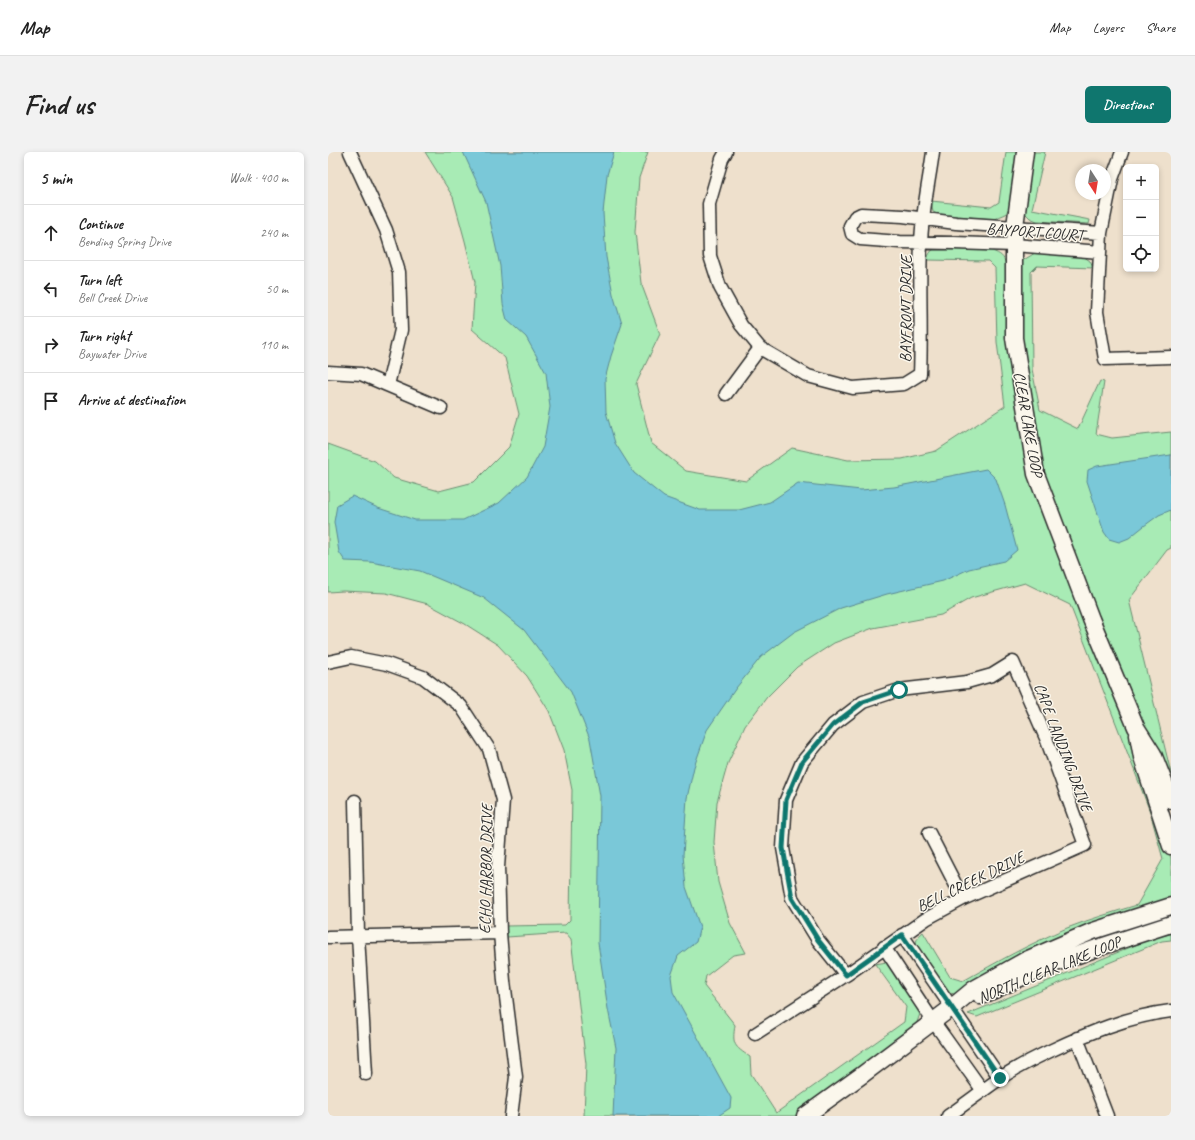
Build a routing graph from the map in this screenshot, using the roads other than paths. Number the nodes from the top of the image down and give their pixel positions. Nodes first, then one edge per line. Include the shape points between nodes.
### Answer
1 (350, 152) edge
2 (726, 152) edge
3 (933, 152) edge
4 (1025, 152) edge
5 (1122, 152) edge
6 (923, 218) junction
7 (970, 224) junction
8 (1015, 226) junction
9 (1101, 233) junction
10 (921, 242) junction
11 (969, 243) junction
12 (1014, 245) junction
13 (1100, 252) junction
14 (760, 348) junction
15 (1171, 357) edge
16 (328, 372) edge
17 (388, 385) junction
18 (726, 394) dead end
19 (441, 408) dead end
20 (328, 662) edge
21 (1136, 727) junction
22 (1171, 800) edge
23 (354, 801) dead end
24 (929, 833) dead end
25 (1085, 845) joint
26 (1171, 846) edge
27 (963, 899) junction
28 (1171, 906) edge
29 (1171, 924) edge
30 (500, 933) junction
31 (358, 935) junction
32 (902, 935) junction
33 (328, 936) edge
34 (884, 948) junction
35 (846, 975) junction
36 (952, 1008) junction
37 (1171, 1011) edge
38 (933, 1021) junction
39 (755, 1034) dead end
40 (1076, 1038) junction
41 (366, 1074) dead end
42 (1000, 1078) junction
43 (983, 1091) junction
44 (511, 1116) edge
45 (805, 1116) edge
46 (948, 1116) edge
47 (1107, 1116) edge

1 - 17 street via 386,230 399,272 401,330
2 - 14 street, BAYFRONT DRIVE via 709,204 710,256 720,287 740,324
3 - 6 street, BAYFRONT DRIVE
4 - 8 street, CLEAR LAKE LOOP
5 - 9 street via 1112,179
6 - 7 street, BAYPORT COURT
6 - 10 street, BAYFRONT DRIVE
6 - 10 street, BAYPORT COURT via 861,214 855,217 850,226 852,234 860,239
7 - 8 street, BAYPORT COURT
7 - 11 street, BAYPORT COURT
8 - 9 street, BAYPORT COURT
8 - 12 street, CLEAR LAKE LOOP
9 - 13 street
10 - 11 street, BAYPORT COURT
10 - 14 street, BAYFRONT DRIVE via 920,374 904,384 853,388 808,376
11 - 12 street, BAYPORT COURT
12 - 13 street, BAYPORT COURT
12 - 21 street, CLEAR LAKE LOOP via 1014,338 1036,474
13 - 15 street via 1097,312 1105,359
14 - 18 street
16 - 17 street via 361,374
17 - 19 street
20 - 30 street, ECHO HARBOR DRIVE via 352,657 387,664 423,677 461,706 489,749 503,800 498,867
21 - 22 street, CLEAR LAKE LOOP via 1153,754
21 - 26 street, CLEAR LAKE LOOP via 1142,757
23 - 31 street
24 - 27 street
25 - 27 street, BELL CREEK DRIVE
25 - 35 street, CAPE LANDING DRIVE via 1046,738 1013,662 992,675 967,682 899,690 863,702 833,725 802,762 786,800 783,848 792,898 818,940
27 - 32 street, BELL CREEK DRIVE
28 - 36 street, NORTH CLEAR LAKE LOOP via 1093,931 1026,960 974,989
29 - 36 street, NORTH CLEAR LAKE LOOP via 1042,968
30 - 31 street
30 - 44 street, ECHO HARBOR DRIVE via 516,1077
31 - 33 street
31 - 41 street
32 - 34 street, BELL CREEK DRIVE
32 - 36 street
34 - 35 street, BELL CREEK DRIVE
34 - 38 street
35 - 39 street, BELL CREEK DRIVE
36 - 38 street, NORTH CLEAR LAKE LOOP
36 - 42 street
37 - 40 street via 1114,1024
38 - 43 street
38 - 45 street, NORTH CLEAR LAKE LOOP
40 - 42 street
40 - 47 street
42 - 43 street
43 - 46 street

